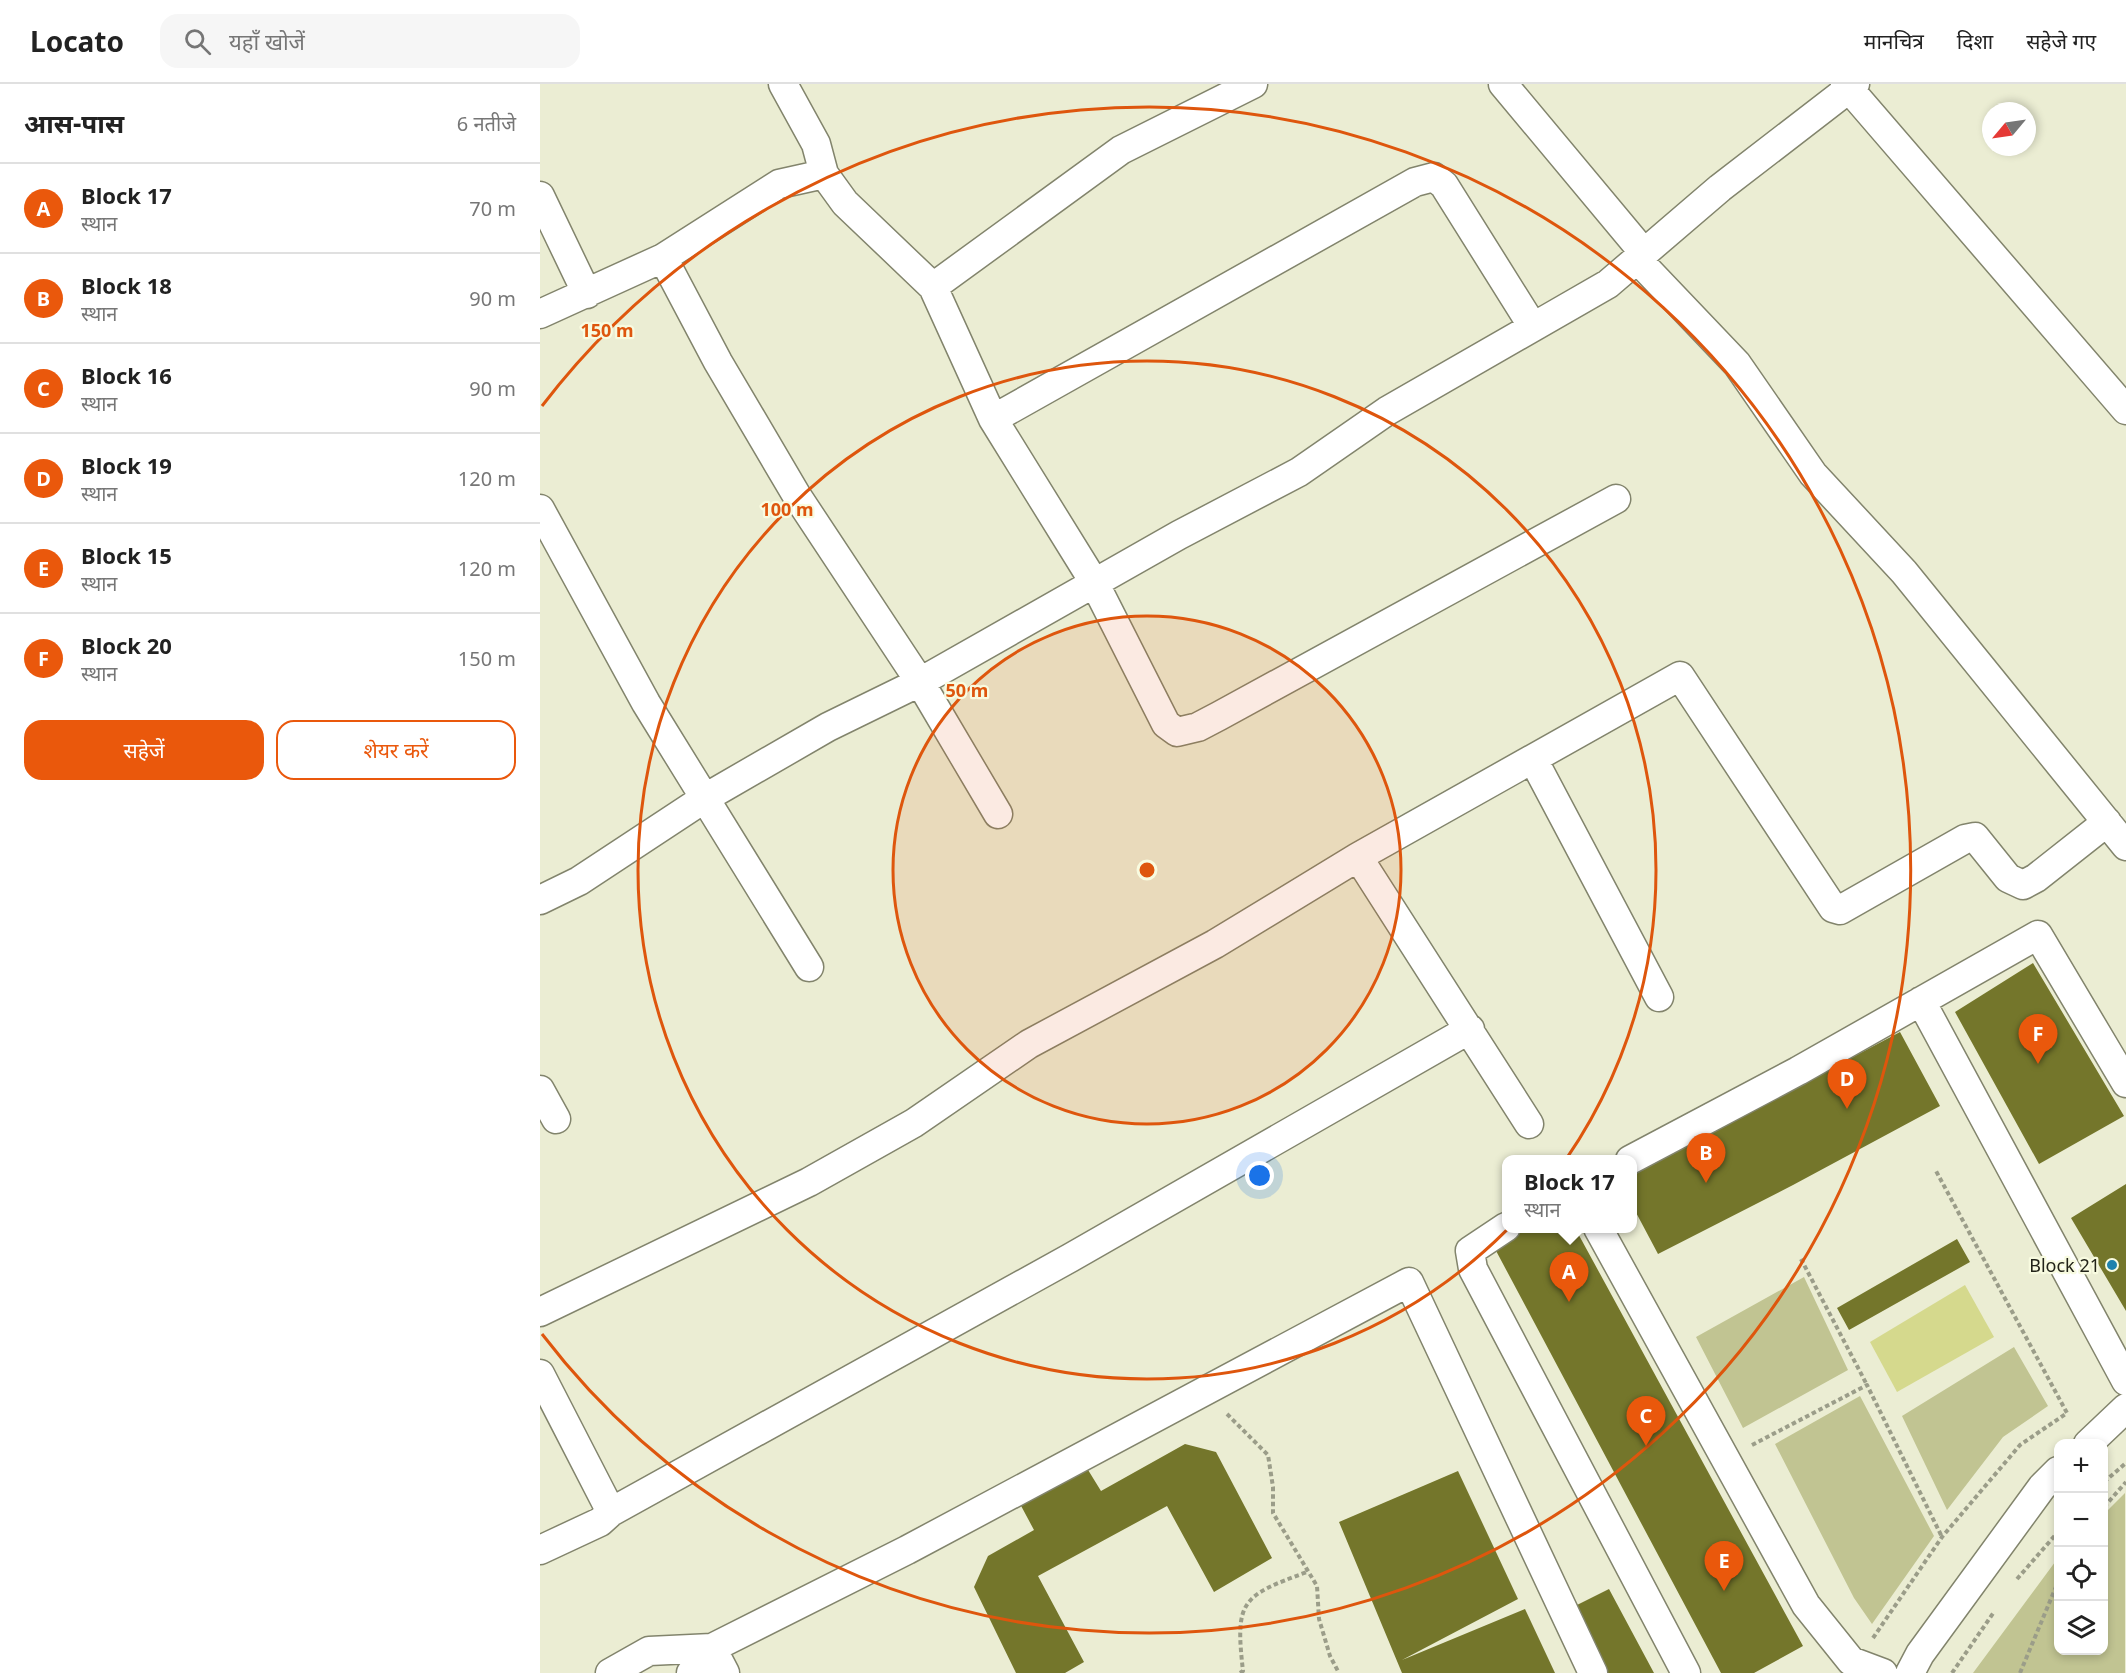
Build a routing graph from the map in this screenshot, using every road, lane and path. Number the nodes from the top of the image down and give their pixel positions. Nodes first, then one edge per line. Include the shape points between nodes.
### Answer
1 (783, 84) edge
2 (1252, 84) edge
3 (1503, 84) edge
4 (1850, 86) edge
5 (824, 174) junction
6 (540, 196) edge
7 (1641, 256) junction
8 (663, 258) junction
9 (933, 287) junction
10 (587, 294) junction
11 (540, 314) edge
12 (1533, 327) junction
13 (2126, 410) edge
14 (993, 419) junction
15 (1616, 499) dead end
16 (540, 509) edge
17 (1094, 582) junction
18 (920, 682) junction
19 (1533, 759) junction
20 (705, 798) junction
21 (998, 814) dead end
22 (2107, 822) junction
23 (2126, 846) edge
24 (1358, 857) junction
25 (540, 900) edge
26 (809, 967) dead end
27 (1659, 997) dead end
28 (1921, 1002) junction
29 (1470, 1029) junction
30 (2126, 1083) edge
31 (540, 1090) edge
32 (556, 1119) dead end
33 (1529, 1124) dead end
34 (1637, 1156) edge
35 (1936, 1171) dead end
36 (1502, 1230) edge
37 (1601, 1233) edge
38 (1801, 1258) dead end
39 (540, 1312) edge
40 (540, 1374) edge
41 (2126, 1381) edge
42 (1867, 1385) junction
43 (1204, 1391) junction
44 (2126, 1408) edge
45 (2092, 1439) edge
46 (1751, 1446) dead end
47 (2126, 1463) edge
48 (2054, 1475) edge
49 (2108, 1478) edge
50 (2126, 1482) edge
51 (2108, 1502) edge
52 (611, 1512) junction
53 (1942, 1537) junction
54 (2054, 1537) edge
55 (540, 1550) edge
56 (1307, 1572) junction
57 (2012, 1587) dead end
58 (2054, 1592) edge
59 (1999, 1605) dead end
60 (711, 1648) junction
61 (1855, 1662) junction
62 (610, 1673) edge
63 (691, 1673) edge
64 (726, 1673) edge
65 (1240, 1673) edge
66 (1339, 1673) edge
67 (1593, 1673) edge
68 (1686, 1673) edge
69 (1883, 1673) edge
70 (1910, 1673) edge
71 (1952, 1673) edge
72 (2020, 1673) edge

1 - 5 street via 816,144
2 - 9 street via 1121,150
3 - 7 street
4 - 7 street
4 - 13 street
5 - 8 street via 778,183
5 - 9 street via 845,203
6 - 10 street
7 - 12 street via 1608,284
7 - 22 street via 1737,364 1813,474 1912,581
8 - 10 street
8 - 18 street via 718,362 797,496
9 - 14 street
10 - 11 street
12 - 14 street via 1443,185 1434,177 1415,182
12 - 17 street via 1387,411 1299,472
14 - 17 street
15 - 17 street via 1219,716 1177,732 1167,724
16 - 20 street via 646,703
17 - 18 street
18 - 20 street via 828,727
18 - 21 street
19 - 22 street via 1680,676 1833,908 1840,910 1975,837 2008,878 2023,885
19 - 24 street
19 - 27 street
20 - 25 street via 579,881
20 - 26 street
22 - 23 street
24 - 29 street
24 - 39 street via 1215,944 1029,1044 914,1123 809,1182
28 - 30 street via 2038,935
28 - 34 street
28 - 41 street
29 - 33 street
29 - 52 street via 1070,1258
31 - 32 street
35 - 53 path via 2067,1413 2020,1445
36 - 68 street via 1470,1251 1473,1269
37 - 61 street via 1806,1605
38 - 42 path
40 - 52 street
42 - 46 path
42 - 53 path
43 - 56 path via 1268,1455 1273,1513
43 - 60 street via 907,1551
43 - 67 street via 1409,1282
44 - 45 street
47 - 49 path
48 - 70 street via 2035,1496
50 - 51 path
52 - 55 street via 600,1522
53 - 61 path
54 - 57 path
56 - 65 path via 1256,1594 1241,1611
56 - 66 path via 1317,1586 1319,1619
58 - 72 path
59 - 71 path
60 - 62 street via 650,1651
60 - 63 street
60 - 64 street
61 - 69 street

